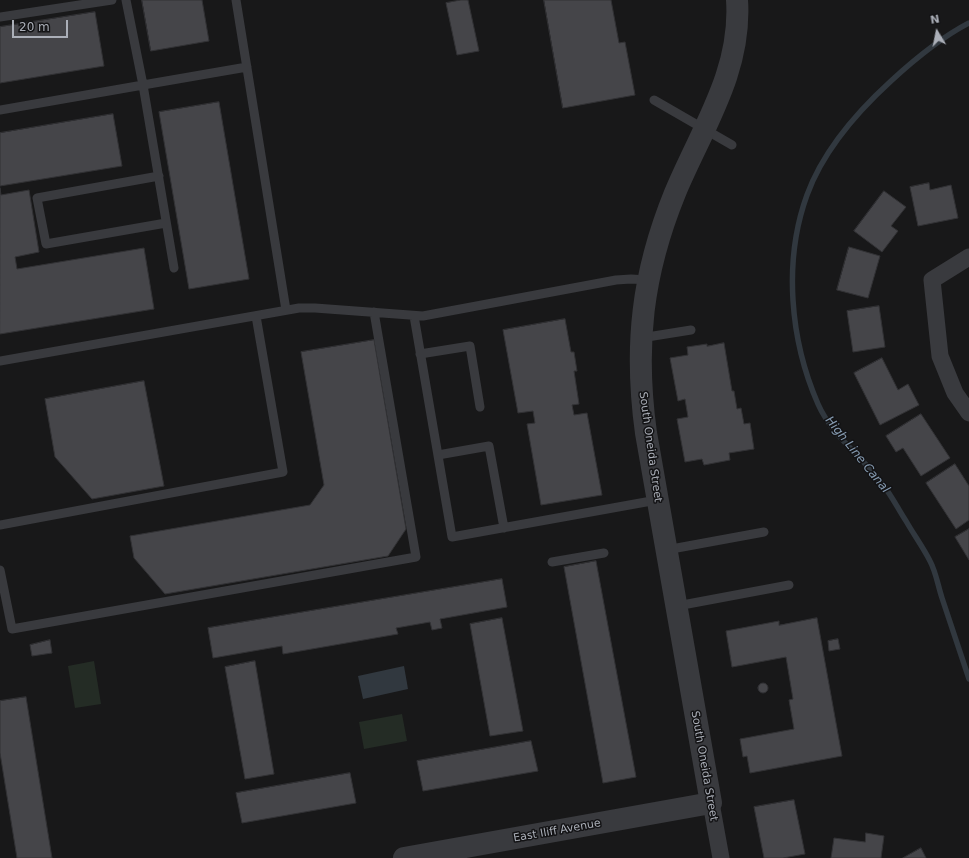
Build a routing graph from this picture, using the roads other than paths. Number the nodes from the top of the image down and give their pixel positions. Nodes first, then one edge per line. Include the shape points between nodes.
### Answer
1 (112, 0) edge
2 (126, 0) edge
3 (236, 0) edge
4 (737, 0) edge
5 (0, 17) edge
6 (247, 67) junction
7 (143, 85) junction
8 (654, 100) dead end
9 (0, 110) edge
10 (705, 129) junction
11 (732, 144) dead end
12 (158, 176) junction
13 (166, 223) junction
14 (969, 256) edge
15 (174, 268) dead end
16 (648, 280) junction
17 (286, 310) junction
18 (374, 312) junction
19 (256, 316) junction
20 (414, 316) junction
21 (691, 330) dead end
22 (641, 338) junction
23 (420, 354) junction
24 (0, 361) edge
25 (480, 407) dead end
26 (969, 413) edge
27 (438, 455) junction
28 (657, 500) junction
29 (0, 525) edge
30 (504, 528) junction
31 (764, 532) dead end
32 (666, 550) junction
33 (604, 553) dead end
34 (552, 562) dead end
35 (0, 570) edge
36 (789, 585) dead end
37 (676, 606) junction
38 (5, 618) edge
39 (711, 803) junction
40 (404, 858) edge
41 (721, 858) edge

1 - 5 lane
2 - 7 lane
3 - 6 lane
4 - 10 street, South Oneida Street via 737,30 730,65
6 - 7 lane
6 - 17 lane
7 - 9 lane
7 - 12 lane
8 - 10 lane
10 - 11 lane
10 - 16 street, South Oneida Street via 675,192 662,227
12 - 13 lane
12 - 13 lane via 37,198 46,244
13 - 15 lane
14 - 26 street via 932,280 940,356 955,393
16 - 20 lane via 616,280
16 - 22 street, South Oneida Street
17 - 18 lane via 315,308
17 - 19 lane
18 - 20 lane
18 - 38 lane via 416,557 12,629
19 - 24 lane
19 - 29 lane via 283,472
20 - 23 lane
21 - 22 lane
22 - 28 street, South Oneida Street via 640,367 644,416
23 - 25 lane via 470,346
23 - 27 lane
27 - 30 lane via 489,446
27 - 30 lane via 452,537
28 - 30 lane
28 - 32 street, South Oneida Street
31 - 32 lane
32 - 37 street, South Oneida Street
33 - 34 lane
35 - 38 lane
36 - 37 lane
37 - 39 street, South Oneida Street
39 - 40 street, East Iliff Avenue
39 - 41 street, South Oneida Street

